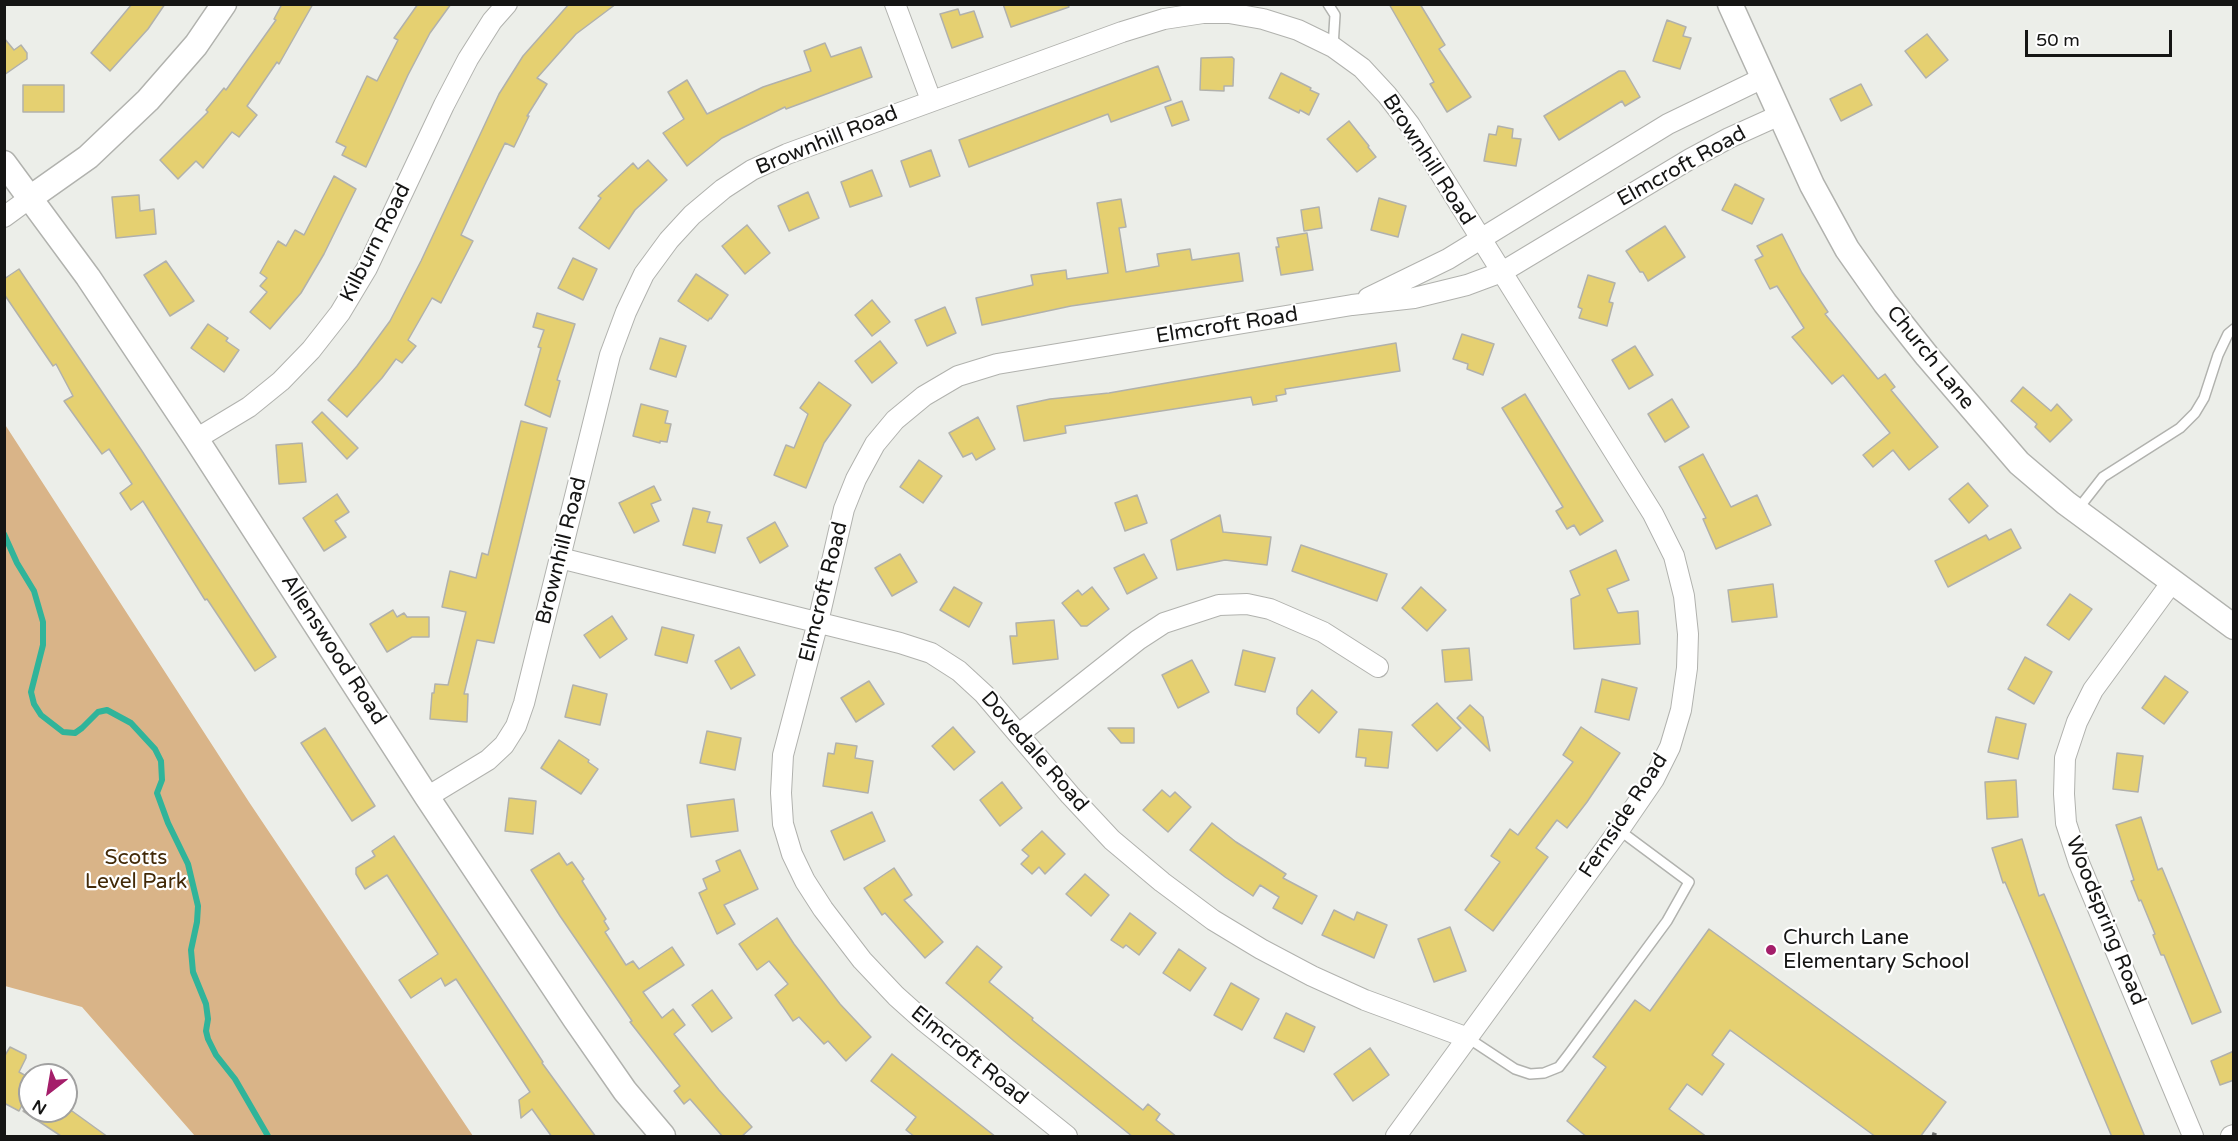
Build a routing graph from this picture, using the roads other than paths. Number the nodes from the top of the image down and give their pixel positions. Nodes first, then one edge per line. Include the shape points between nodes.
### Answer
1 (224, 4) edge
2 (507, 4) edge
3 (895, 4) edge
4 (1328, 4) edge
5 (1730, 4) edge
6 (1233, 9) edge
7 (1333, 47) junction
8 (1763, 78) junction
9 (931, 100) junction
10 (1780, 115) junction
11 (4, 163) edge
12 (30, 198) junction
13 (4, 217) edge
14 (1480, 239) junction
15 (1502, 272) junction
16 (1352, 305) junction
17 (2234, 329) edge
18 (196, 439) junction
19 (2076, 511) junction
20 (560, 558) junction
21 (2172, 582) junction
22 (818, 622) junction
23 (2234, 627) edge
24 (1378, 667) dead end
25 (1018, 734) junction
26 (428, 797) junction
27 (1620, 830) junction
28 (1468, 1038) junction
29 (663, 1137) edge
30 (1067, 1137) edge
31 (1396, 1137) edge
32 (2193, 1137) edge

1 - 12 street via 196,45 148,100 88,157
2 - 18 street, Kilburn Road via 468,59 368,268 340,313 281,381 249,407
3 - 9 street
4 - 7 lane via 1335,15
5 - 8 street, Church Lane
6 - 7 street, Brownhill Road via 1298,30
6 - 9 street, Brownhill Road via 1164,19
7 - 14 street, Brownhill Road via 1362,68 1388,95
8 - 10 street, Church Lane
8 - 14 street, Elmcroft Road via 1668,124
9 - 20 street, Brownhill Road via 752,170 692,215 669,240 644,274 610,356
10 - 15 street, Elmcroft Road via 1690,159
10 - 19 street, Church Lane via 1847,249 1885,303 2019,463
11 - 12 street, Allenswood Road
12 - 13 street
12 - 18 street, Allenswood Road
14 - 15 street, Brownhill Road
14 - 16 street, Elmcroft Road via 1408,280
15 - 16 street, Elmcroft Road via 1414,298
15 - 27 street, Fernside Road via 1653,514 1674,556 1684,596 1688,634 1681,710 1670,747
16 - 22 street, Elmcroft Road via 997,364 958,376 924,396 895,420 875,444 856,479 844,509
17 - 19 lane via 2228,334 2195,413 2180,428 2103,477
18 - 26 street, Allenswood Road
19 - 21 street, Church Lane
20 - 22 street, Dovedale Road
20 - 26 street, Brownhill Road via 516,726 488,760
21 - 23 street, Church Lane
21 - 32 street, Woodspring Road via 2093,690 2065,758 2064,794 2066,823 2079,863
22 - 25 street, Dovedale Road via 931,653 984,694
22 - 30 street, Elmcroft Road via 783,755 781,783 783,824 805,881 862,960 896,996
24 - 25 street via 1323,632 1270,609 1247,604 1219,605 1164,623
25 - 28 street, Dovedale Road via 1112,840 1213,920 1312,976
26 - 29 street, Allenswood Road via 575,1019
27 - 28 street, Fernside Road
27 - 28 lane via 1689,882 1667,921 1559,1066 1530,1074 1515,1069
28 - 31 street, Fernside Road

